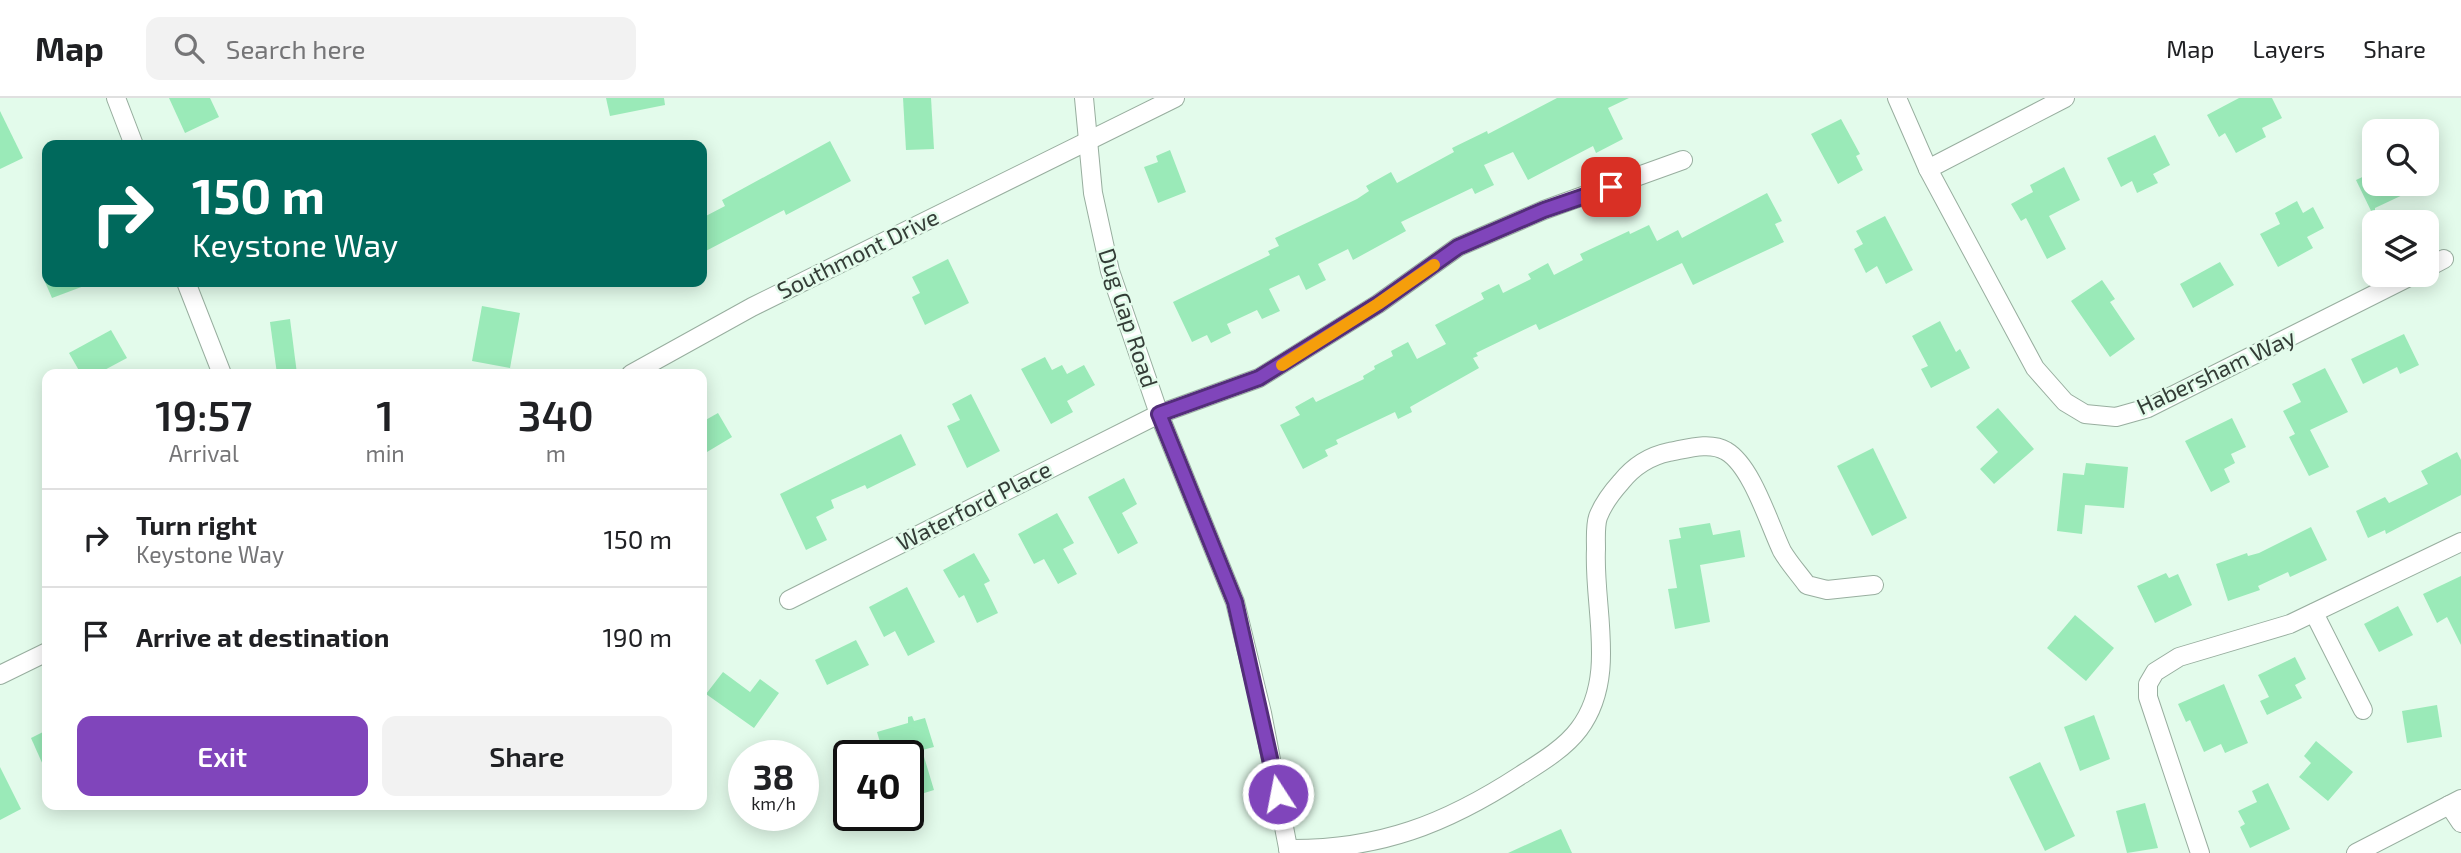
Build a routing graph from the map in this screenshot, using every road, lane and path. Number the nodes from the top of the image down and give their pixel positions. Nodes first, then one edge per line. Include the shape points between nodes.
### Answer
1 (116, 98) edge
2 (1084, 98) edge
3 (1175, 98) edge
4 (1897, 98) edge
5 (2065, 98) edge
6 (132, 140) edge
7 (1089, 141) junction
8 (1683, 160) dead end
9 (1928, 169) junction
10 (2444, 259) dead end
11 (2439, 262) edge
12 (188, 287) edge
13 (2389, 287) edge
14 (220, 369) edge
15 (640, 369) edge
16 (1159, 414) junction
17 (2461, 542) edge
18 (1874, 585) dead end
19 (789, 600) dead end
20 (2314, 613) junction
21 (42, 654) edge
22 (0, 675) edge
23 (2363, 710) dead end
24 (2455, 802) edge
25 (2461, 823) edge
26 (1289, 851) edge
27 (2200, 853) edge
28 (2356, 853) edge

1 - 6 street
2 - 7 street, Dug Gap Road
3 - 7 street, Southmont Drive
4 - 9 street, Habersham Way
5 - 9 street
7 - 15 street, Southmont Drive via 751,307
7 - 16 street, Dug Gap Road via 1093,193 1110,271
8 - 16 street, Waterford Place via 1458,247 1378,304 1259,378
9 - 13 street, Habersham Way via 2035,368 2064,402 2085,415 2116,417 2148,408
10 - 11 street
12 - 14 street
16 - 19 street, Waterford Place
16 - 26 street, Dug Gap Road via 1235,602
17 - 20 street
18 - 26 street via 1827,590 1807,585 1784,555 1746,473 1726,450 1700,446 1657,455 1630,471 1597,519 1598,689 1578,729 1541,762 1440,822 1399,836 1332,849
20 - 23 street
20 - 27 street via 2179,657 2155,672 2148,684 2156,724
21 - 22 street
24 - 25 street
24 - 28 street

